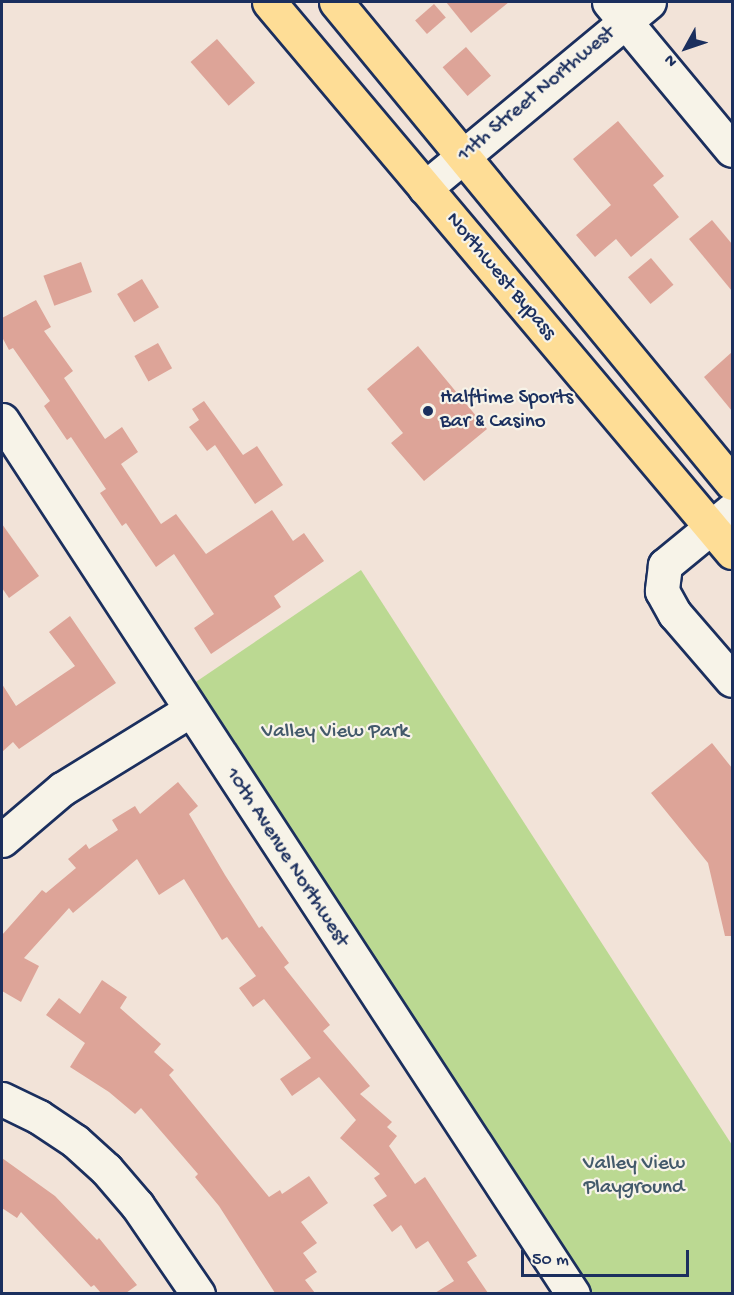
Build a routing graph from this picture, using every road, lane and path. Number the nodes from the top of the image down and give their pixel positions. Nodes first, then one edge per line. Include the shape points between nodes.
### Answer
1 (269, 2) edge
2 (336, 2) edge
3 (628, 8) edge
4 (732, 150) edge
5 (464, 156) junction
6 (425, 188) junction
7 (2, 420) edge
8 (10, 453) edge
9 (732, 483) edge
10 (726, 530) edge
11 (732, 680) edge
12 (189, 711) junction
13 (2, 840) edge
14 (2, 1099) edge
15 (198, 1293) edge
16 (573, 1293) edge

1 - 6 main road, Northwest Bypass
2 - 5 main road
3 - 4 street
3 - 5 street, 11th Street Northwest
5 - 6 street, 11th Street Northwest
5 - 9 main road
6 - 10 main road, Northwest Bypass
7 - 8 street, 10th Avenue Northwest
8 - 12 street, 10th Avenue Northwest
10 - 11 street via 664,565 662,591 675,614
12 - 13 street via 62,789
12 - 16 street, 10th Avenue Northwest
14 - 15 street via 75,1141 106,1169 138,1205

